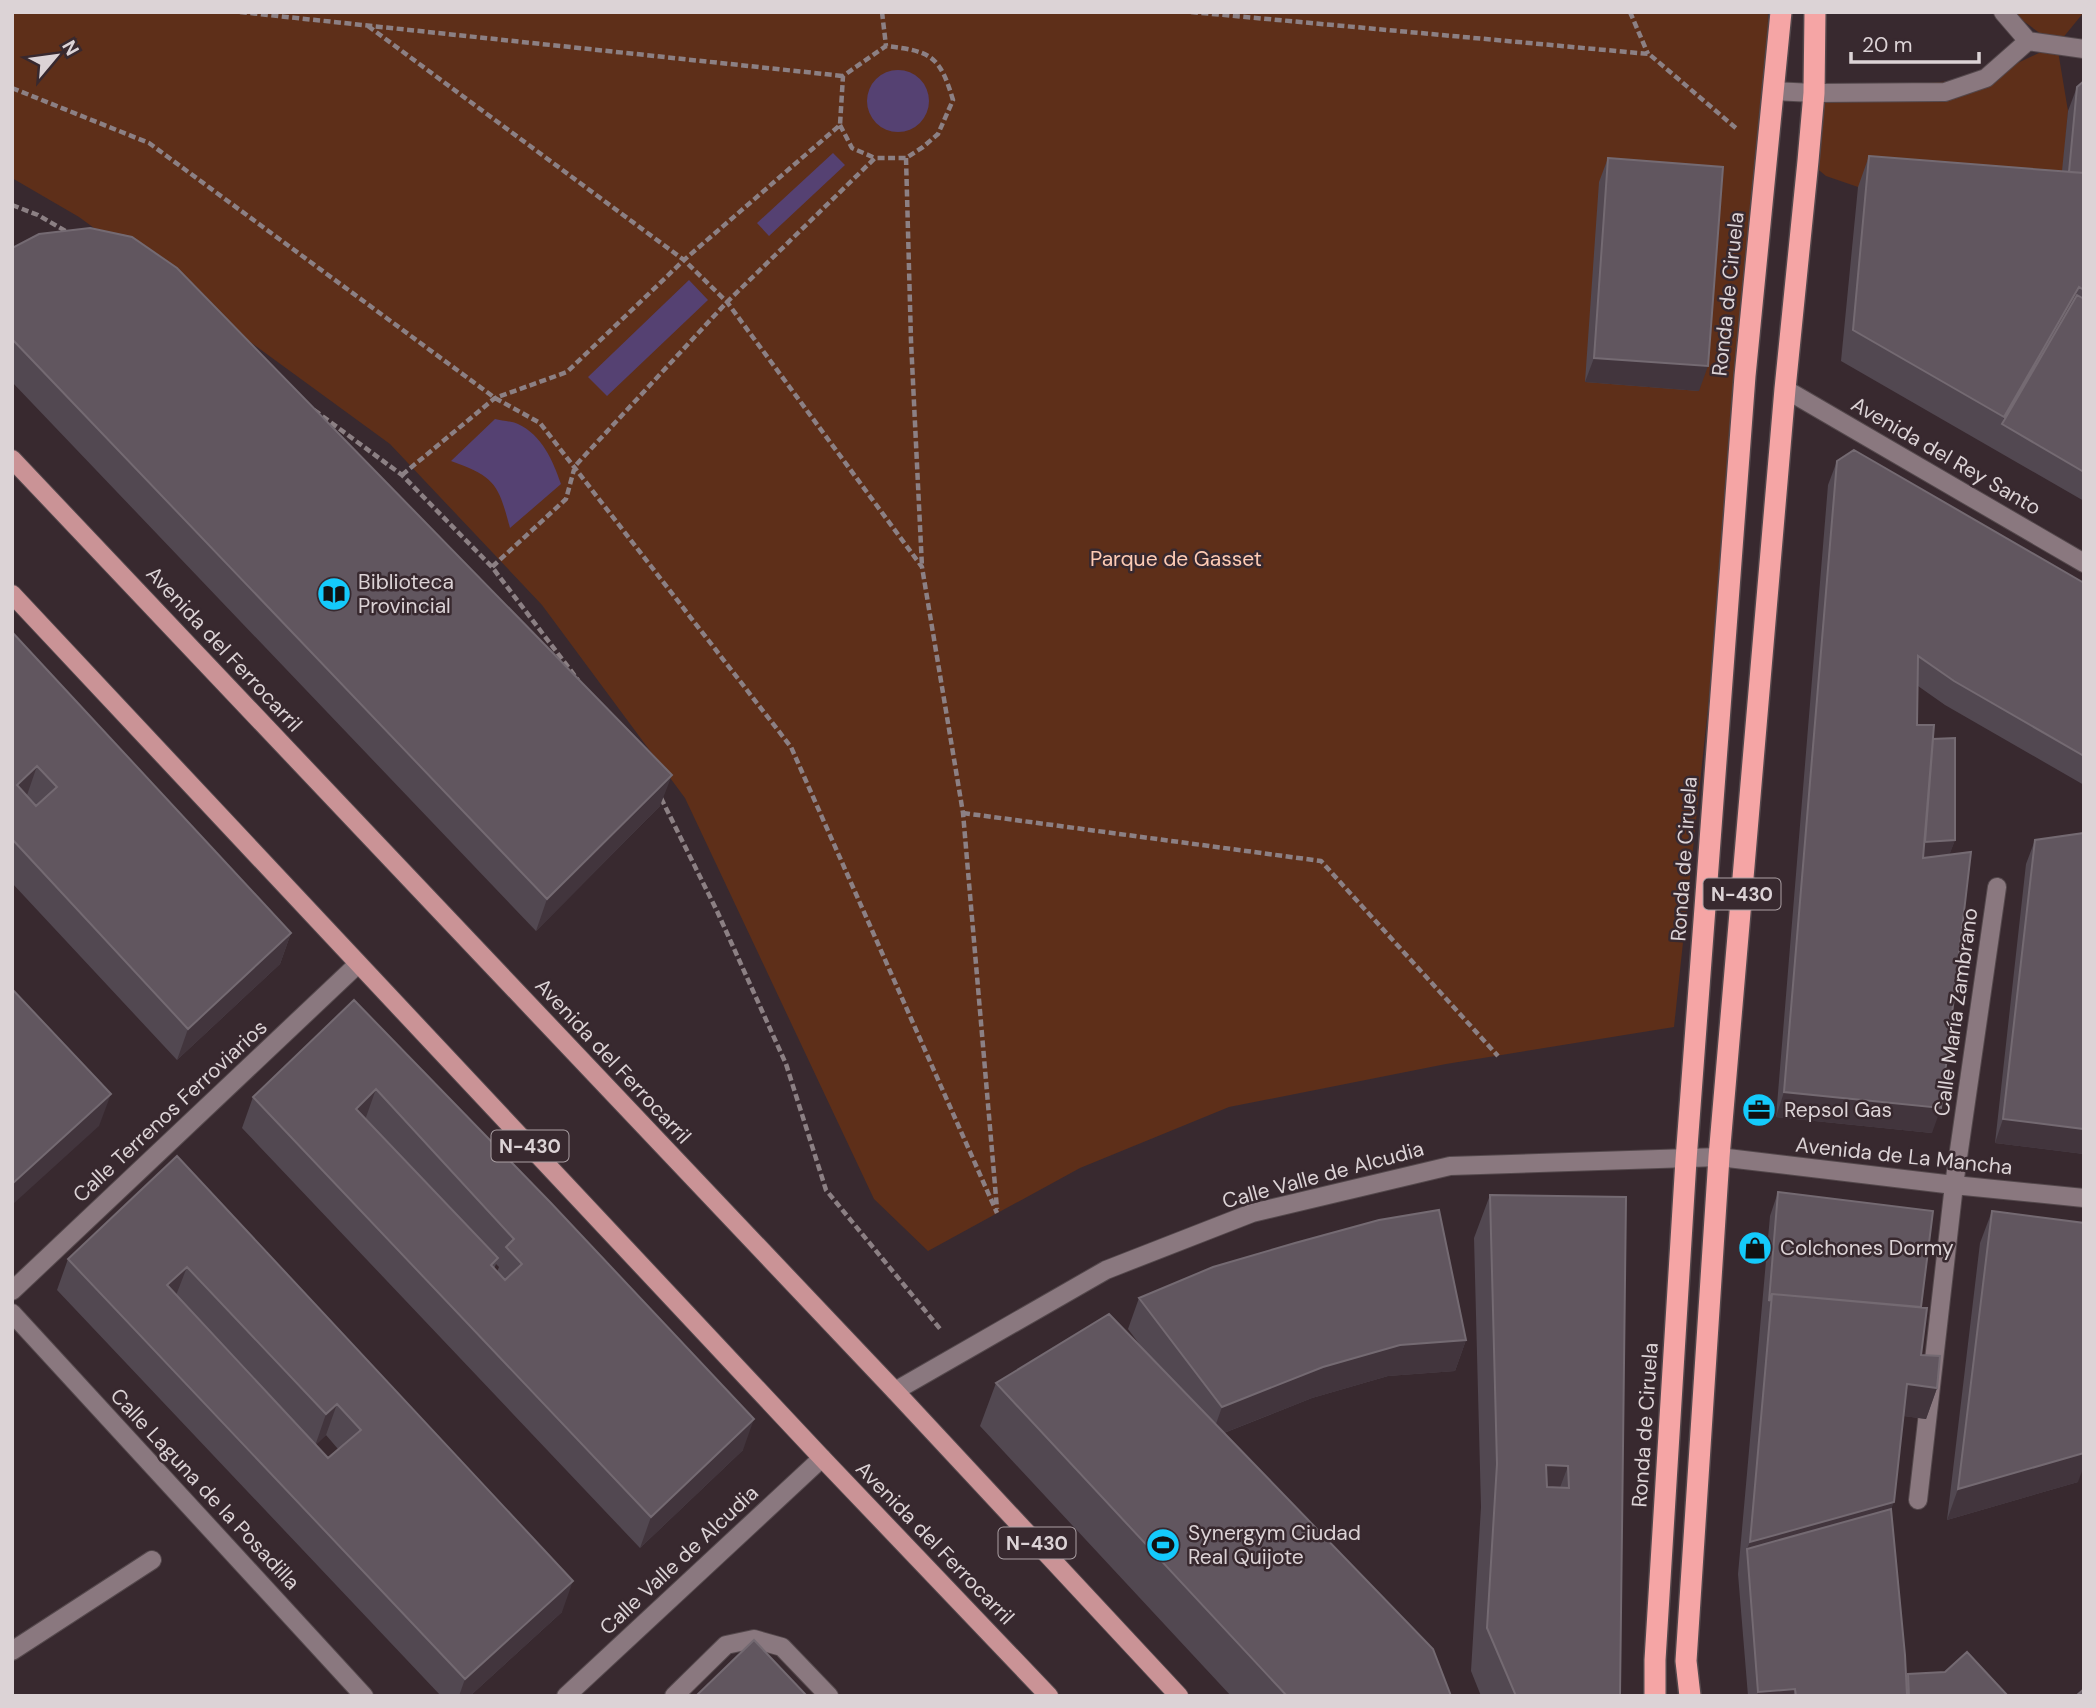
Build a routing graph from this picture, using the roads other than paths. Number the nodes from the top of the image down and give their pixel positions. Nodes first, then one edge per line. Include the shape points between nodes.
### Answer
1 (2003, 12) edge
2 (1780, 20) edge
3 (1815, 21) edge
4 (2028, 41) junction
5 (2084, 49) edge
6 (1773, 91) junction
7 (1814, 93) junction
8 (1785, 389) junction
9 (12, 459) edge
10 (2084, 563) edge
11 (12, 594) edge
12 (1997, 887) dead end
13 (359, 964) junction
14 (1719, 1157) junction
15 (1686, 1160) junction
16 (1954, 1185) junction
17 (2084, 1198) edge
18 (12, 1291) edge
19 (12, 1313) edge
20 (895, 1391) junction
21 (822, 1458) junction
22 (1918, 1500) dead end
23 (152, 1560) dead end
24 (12, 1651) edge
25 (364, 1696) edge
26 (566, 1696) edge
27 (674, 1696) edge
28 (829, 1696) edge
29 (1049, 1696) edge
30 (1179, 1696) edge
31 (1655, 1696) edge
32 (1690, 1696) edge

1 - 4 street
2 - 6 highway, Ronda de Ciruela / N-430
3 - 7 highway, N-430
4 - 5 street
4 - 7 street via 1986,78 1945,92
6 - 7 street
6 - 15 highway, Ronda de Ciruela / N-430 via 1745,376
7 - 8 highway, N-430
8 - 10 street, Avenida del Rey Santo
8 - 14 highway, N-430
9 - 20 main road, Avenida del Ferrocarril / N-430
11 - 13 main road, Avenida del Ferrocarril / N-430
12 - 16 street, Calle María Zambrano
13 - 18 street, Calle Terrenos Ferroviarios
13 - 21 main road, Avenida del Ferrocarril / N-430
14 - 15 street, Calle Valle de Alcudia
14 - 16 street, Avenida de La Mancha
14 - 32 highway, N-430 via 1686,1661
15 - 20 street, Calle Valle de Alcudia via 1450,1166 1252,1213 1106,1270
15 - 31 highway, Ronda de Ciruela / N-430
16 - 17 street, Avenida de La Mancha
16 - 22 street, Calle María Zambrano
19 - 25 street, Calle Laguna de la Posadilla
20 - 30 main road, Avenida del Ferrocarril / N-430
21 - 26 street, Calle Valle de Alcudia
21 - 29 main road, Avenida del Ferrocarril / N-430
23 - 24 street
27 - 28 street via 726,1645 754,1639 782,1647

